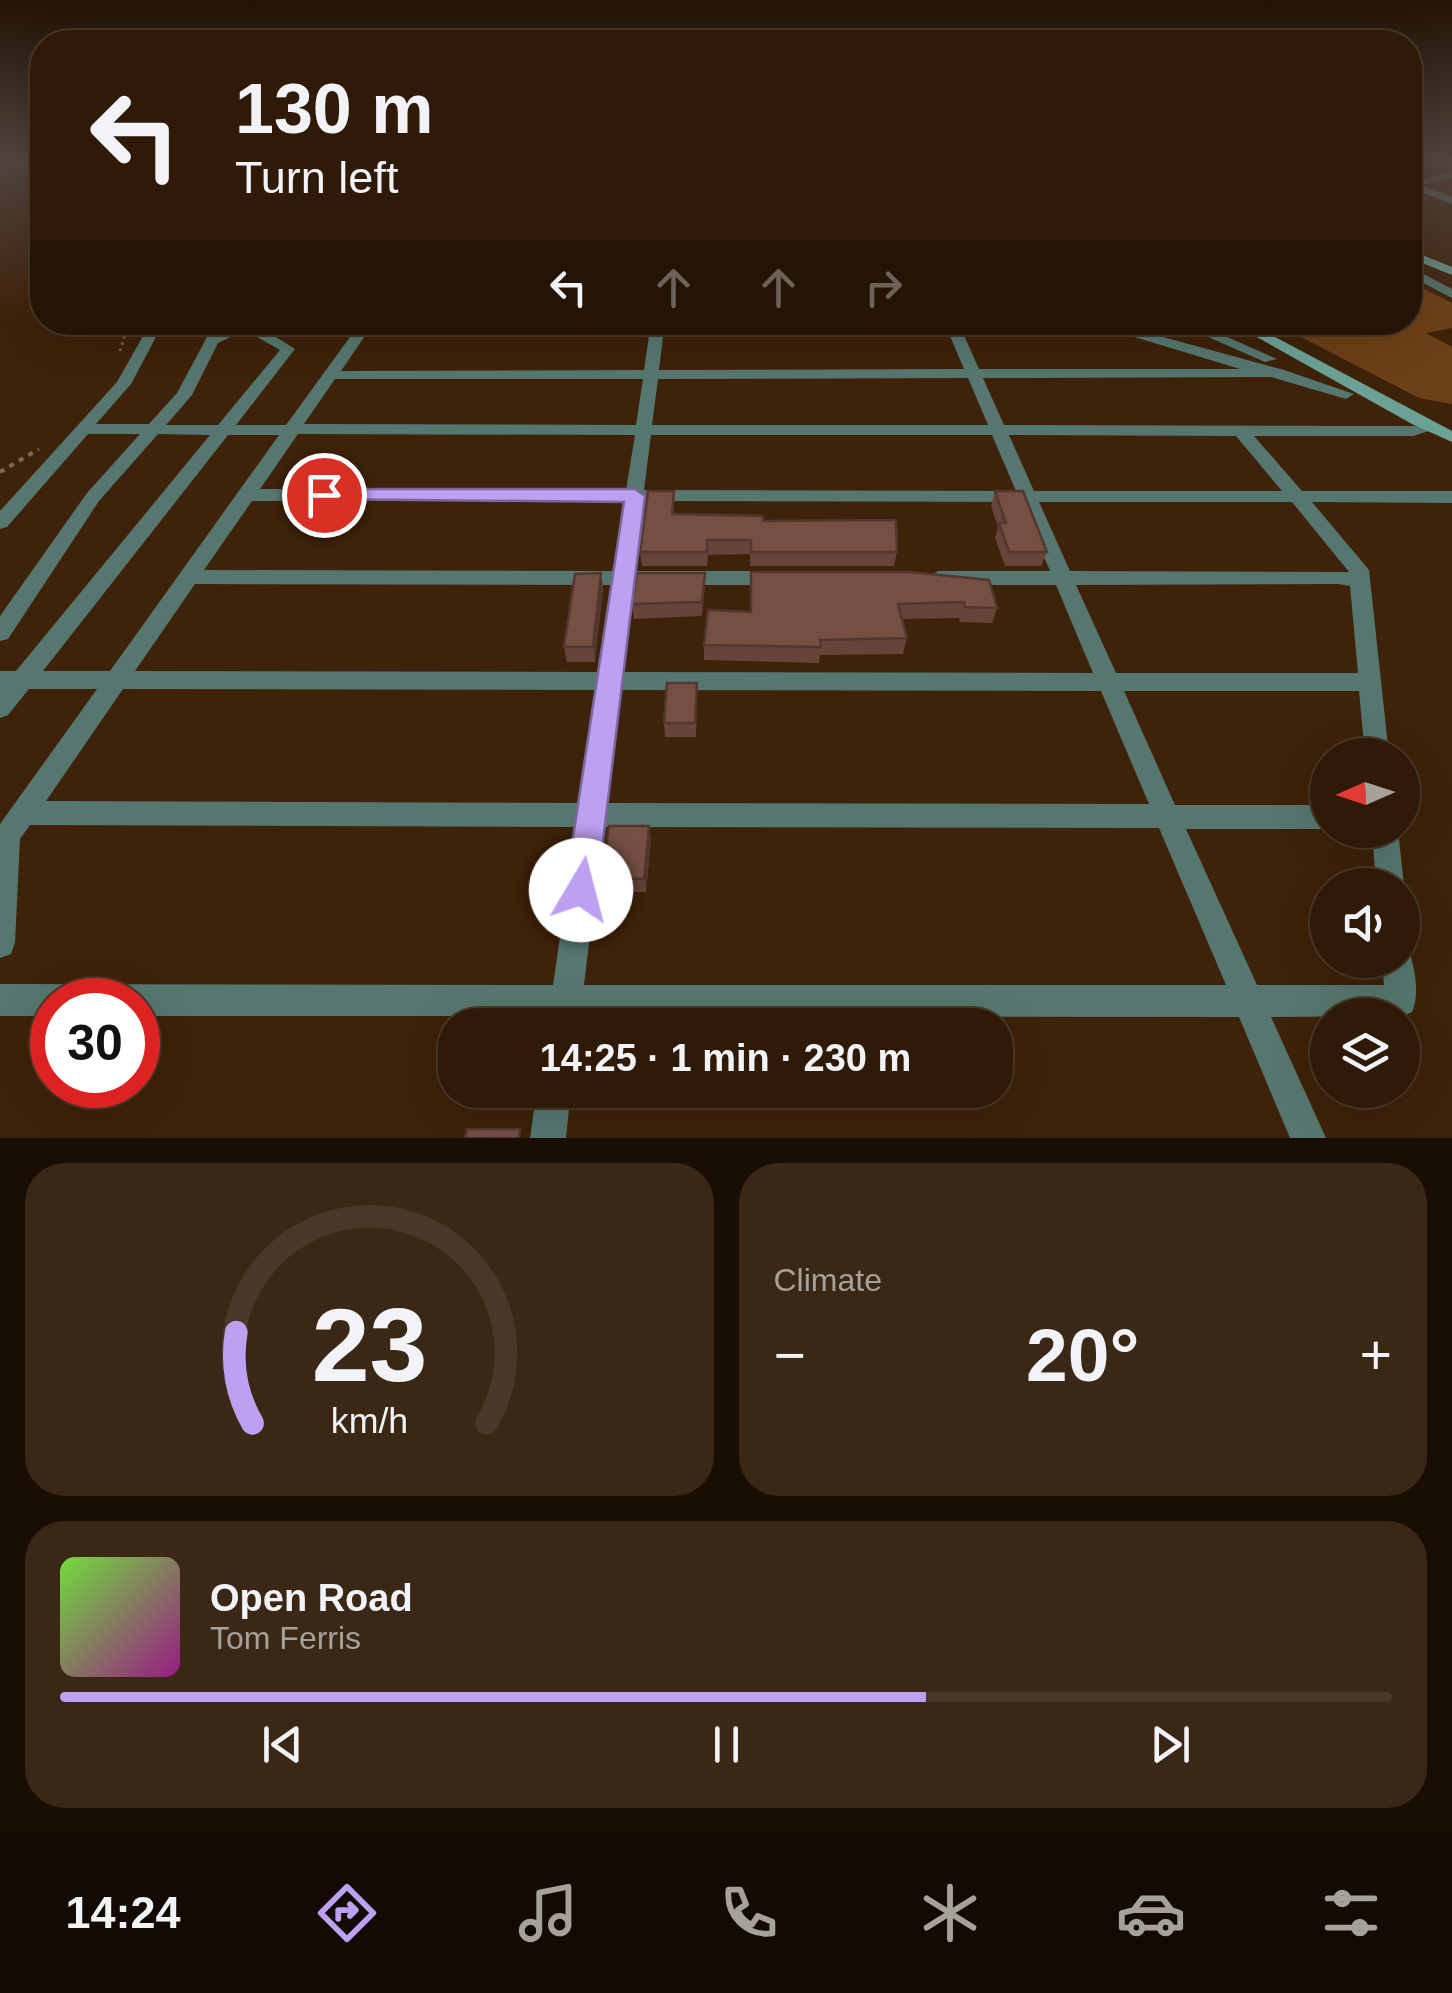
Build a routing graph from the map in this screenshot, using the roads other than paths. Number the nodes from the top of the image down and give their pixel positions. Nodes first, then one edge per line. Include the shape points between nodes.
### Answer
1 (1422, 259) edge
2 (1452, 271) edge
3 (1422, 278) edge
4 (1452, 294) edge
5 (151, 335) edge
6 (222, 335) edge
7 (263, 335) edge
8 (355, 335) edge
9 (656, 335) edge
10 (957, 335) edge
11 (1138, 335) edge
12 (1210, 335) edge
13 (1260, 335) edge
14 (1279, 374) junction
15 (330, 375) junction
16 (650, 376) junction
17 (974, 376) junction
18 (1346, 394) junction
19 (1429, 426) junction
20 (292, 429) junction
21 (153, 430) junction
22 (224, 430) junction
23 (644, 430) junction
24 (998, 431) junction
25 (1241, 431) junction
26 (77, 434) junction
27 (1452, 437) edge
28 (246, 495) junction
29 (1027, 495) junction
30 (635, 496) junction
31 (1299, 496) junction
32 (1452, 497) edge
33 (0, 523) edge
34 (188, 577) junction
35 (624, 577) junction
36 (786, 578) edge
37 (924, 578) edge
38 (1063, 578) junction
39 (1360, 581) junction
40 (0, 634) edge
41 (11, 680) edge
42 (610, 680) junction
43 (116, 681) junction
44 (1108, 681) junction
45 (1370, 682) junction
46 (0, 708) edge
47 (1375, 738) edge
48 (23, 813) junction
49 (591, 816) junction
50 (1168, 818) junction
51 (1310, 818) edge
52 (0, 944) edge
53 (1400, 978) edge
54 (0, 1000) edge
55 (1248, 1001) junction
56 (565, 1008) edge
57 (849, 1008) edge
58 (438, 1010) edge
59 (552, 1108) edge
60 (548, 1138) edge
61 (1308, 1138) edge

1 - 2 street
3 - 4 street
5 - 26 street via 123,384
6 - 21 street
7 - 22 street via 288,349
8 - 15 street
9 - 16 street
10 - 17 street
11 - 14 street
12 - 18 street
13 - 19 street
14 - 17 street
14 - 18 street
15 - 16 street
15 - 20 street
16 - 17 street
16 - 23 street
17 - 24 street
18 - 19 street
19 - 25 street
19 - 27 street
20 - 22 street
20 - 23 street
20 - 28 street
21 - 22 street
21 - 26 street
21 - 40 street via 93,497
22 - 41 street
23 - 24 street
23 - 30 street
24 - 25 street
24 - 29 street
25 - 31 street
26 - 33 street
28 - 30 street
28 - 34 street
29 - 30 street
29 - 31 street
29 - 38 street
30 - 35 street
31 - 32 street
31 - 39 street via 1359,570
34 - 35 street
34 - 43 street
35 - 36 street
35 - 42 street
37 - 38 street
38 - 39 street
38 - 44 street
39 - 45 street
41 - 43 street
41 - 46 street
42 - 43 street
42 - 44 street
42 - 49 street
43 - 48 street
44 - 45 street
44 - 50 street
45 - 47 street
48 - 49 street
48 - 52 street via 7,836
49 - 50 street
49 - 56 street
50 - 51 street
50 - 55 street
53 - 55 street via 1402,1001
54 - 58 street
55 - 57 street
55 - 61 street
59 - 60 street

